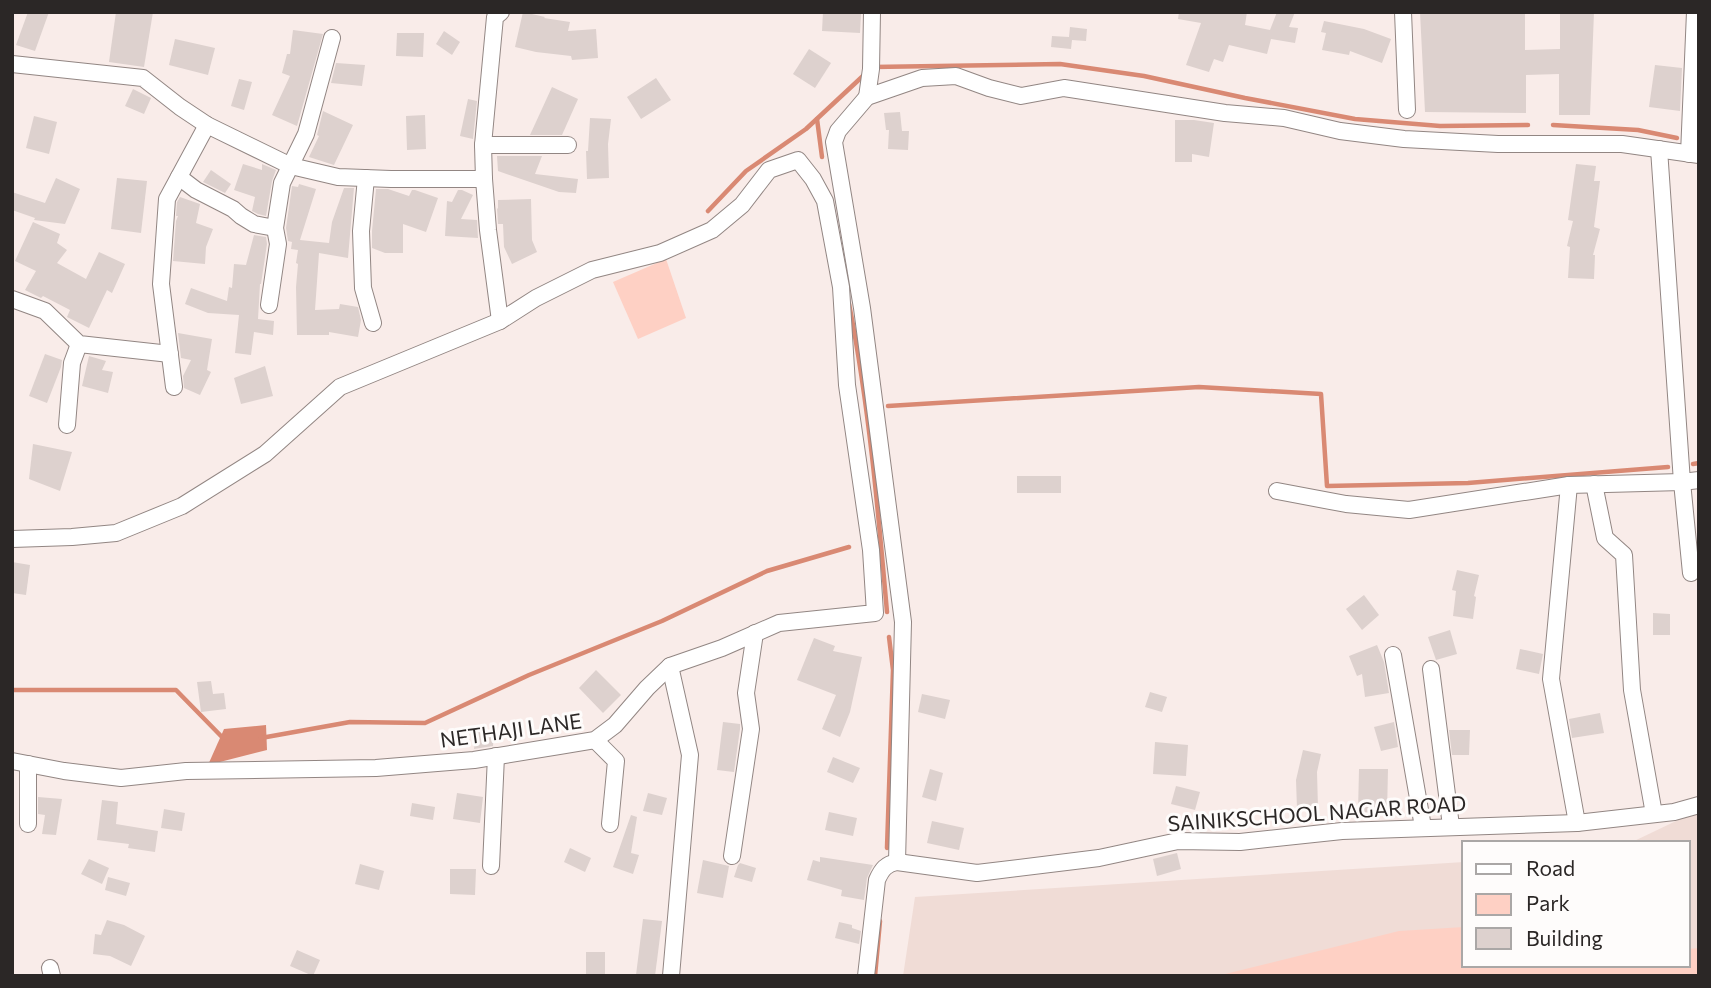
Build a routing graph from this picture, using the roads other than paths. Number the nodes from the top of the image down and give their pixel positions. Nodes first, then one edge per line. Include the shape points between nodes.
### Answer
1 (501, 12) edge
2 (872, 12) edge
3 (1403, 12) edge
4 (1695, 12) edge
5 (332, 38) dead end
6 (12, 64) edge
7 (867, 97) junction
8 (1407, 110) dead end
9 (207, 125) junction
10 (484, 145) junction
11 (568, 145) dead end
12 (1659, 149) junction
13 (1694, 154) edge
14 (291, 166) junction
15 (179, 177) junction
16 (366, 178) junction
17 (484, 179) junction
18 (275, 228) junction
19 (12, 299) edge
20 (269, 305) dead end
21 (500, 321) junction
22 (373, 323) dead end
23 (79, 344) junction
24 (170, 354) junction
25 (174, 387) dead end
26 (67, 425) dead end
27 (1699, 481) edge
28 (1682, 482) junction
29 (1594, 484) junction
30 (1569, 485) junction
31 (1278, 491) dead end
32 (12, 538) edge
33 (1691, 573) dead end
34 (755, 634) junction
35 (1393, 655) dead end
36 (670, 666) junction
37 (1431, 669) dead end
38 (595, 740) junction
39 (496, 756) junction
40 (20, 763) edge
41 (1699, 805) edge
42 (1654, 814) junction
43 (1577, 822) junction
44 (28, 824) dead end
45 (610, 824) dead end
46 (1451, 826) junction
47 (1423, 827) junction
48 (732, 856) dead end
49 (897, 862) junction
50 (491, 866) dead end
51 (671, 976) edge
52 (866, 976) edge

1 - 10 street via 495,17
2 - 7 street
3 - 8 street
4 - 13 street
5 - 14 street via 306,134
6 - 9 street via 143,78
7 - 12 street via 922,78 956,76 1021,96 1065,88 1404,139 1622,144
7 - 49 street via 834,142 862,307 903,622
9 - 14 street
9 - 15 street
10 - 11 street
10 - 17 street
12 - 13 street
12 - 28 street
14 - 16 street
14 - 18 street via 282,183
15 - 18 street via 254,224
15 - 24 street via 167,199 161,285
16 - 17 street
16 - 22 street via 361,231 363,288
17 - 21 street
18 - 20 street via 278,244
19 - 23 street via 45,311
21 - 32 street via 340,387 265,454 182,506 116,533
21 - 34 street, NETHAJI LANE via 592,270 660,253 712,230 743,205 769,170 798,160 813,178 825,201 841,287 847,385 871,550 875,613 779,623
23 - 24 street
23 - 26 street via 72,363
24 - 25 street
27 - 28 street
28 - 29 street
28 - 33 street
29 - 30 street
29 - 42 street via 1605,538 1623,555 1632,690
30 - 31 street via 1409,509 1346,504
30 - 43 street via 1551,679
34 - 36 street, NETHAJI LANE
34 - 48 street via 746,694 751,729
35 - 47 street
36 - 38 street, NETHAJI LANE
36 - 51 street via 690,755
37 - 46 street
38 - 39 street, NETHAJI LANE
38 - 45 street via 616,761
39 - 40 street, NETHAJI LANE via 376,768 186,771 121,778
39 - 50 street
40 - 44 street
41 - 42 street, SAINIKSCHOOL NAGAR ROAD
42 - 43 street, SAINIKSCHOOL NAGAR ROAD
43 - 46 street, SAINIKSCHOOL NAGAR ROAD
46 - 47 street, SAINIKSCHOOL NAGAR ROAD
47 - 49 street, SAINIKSCHOOL NAGAR ROAD via 1240,842 1178,841 1098,858 977,873
49 - 52 street via 882,869 877,880

